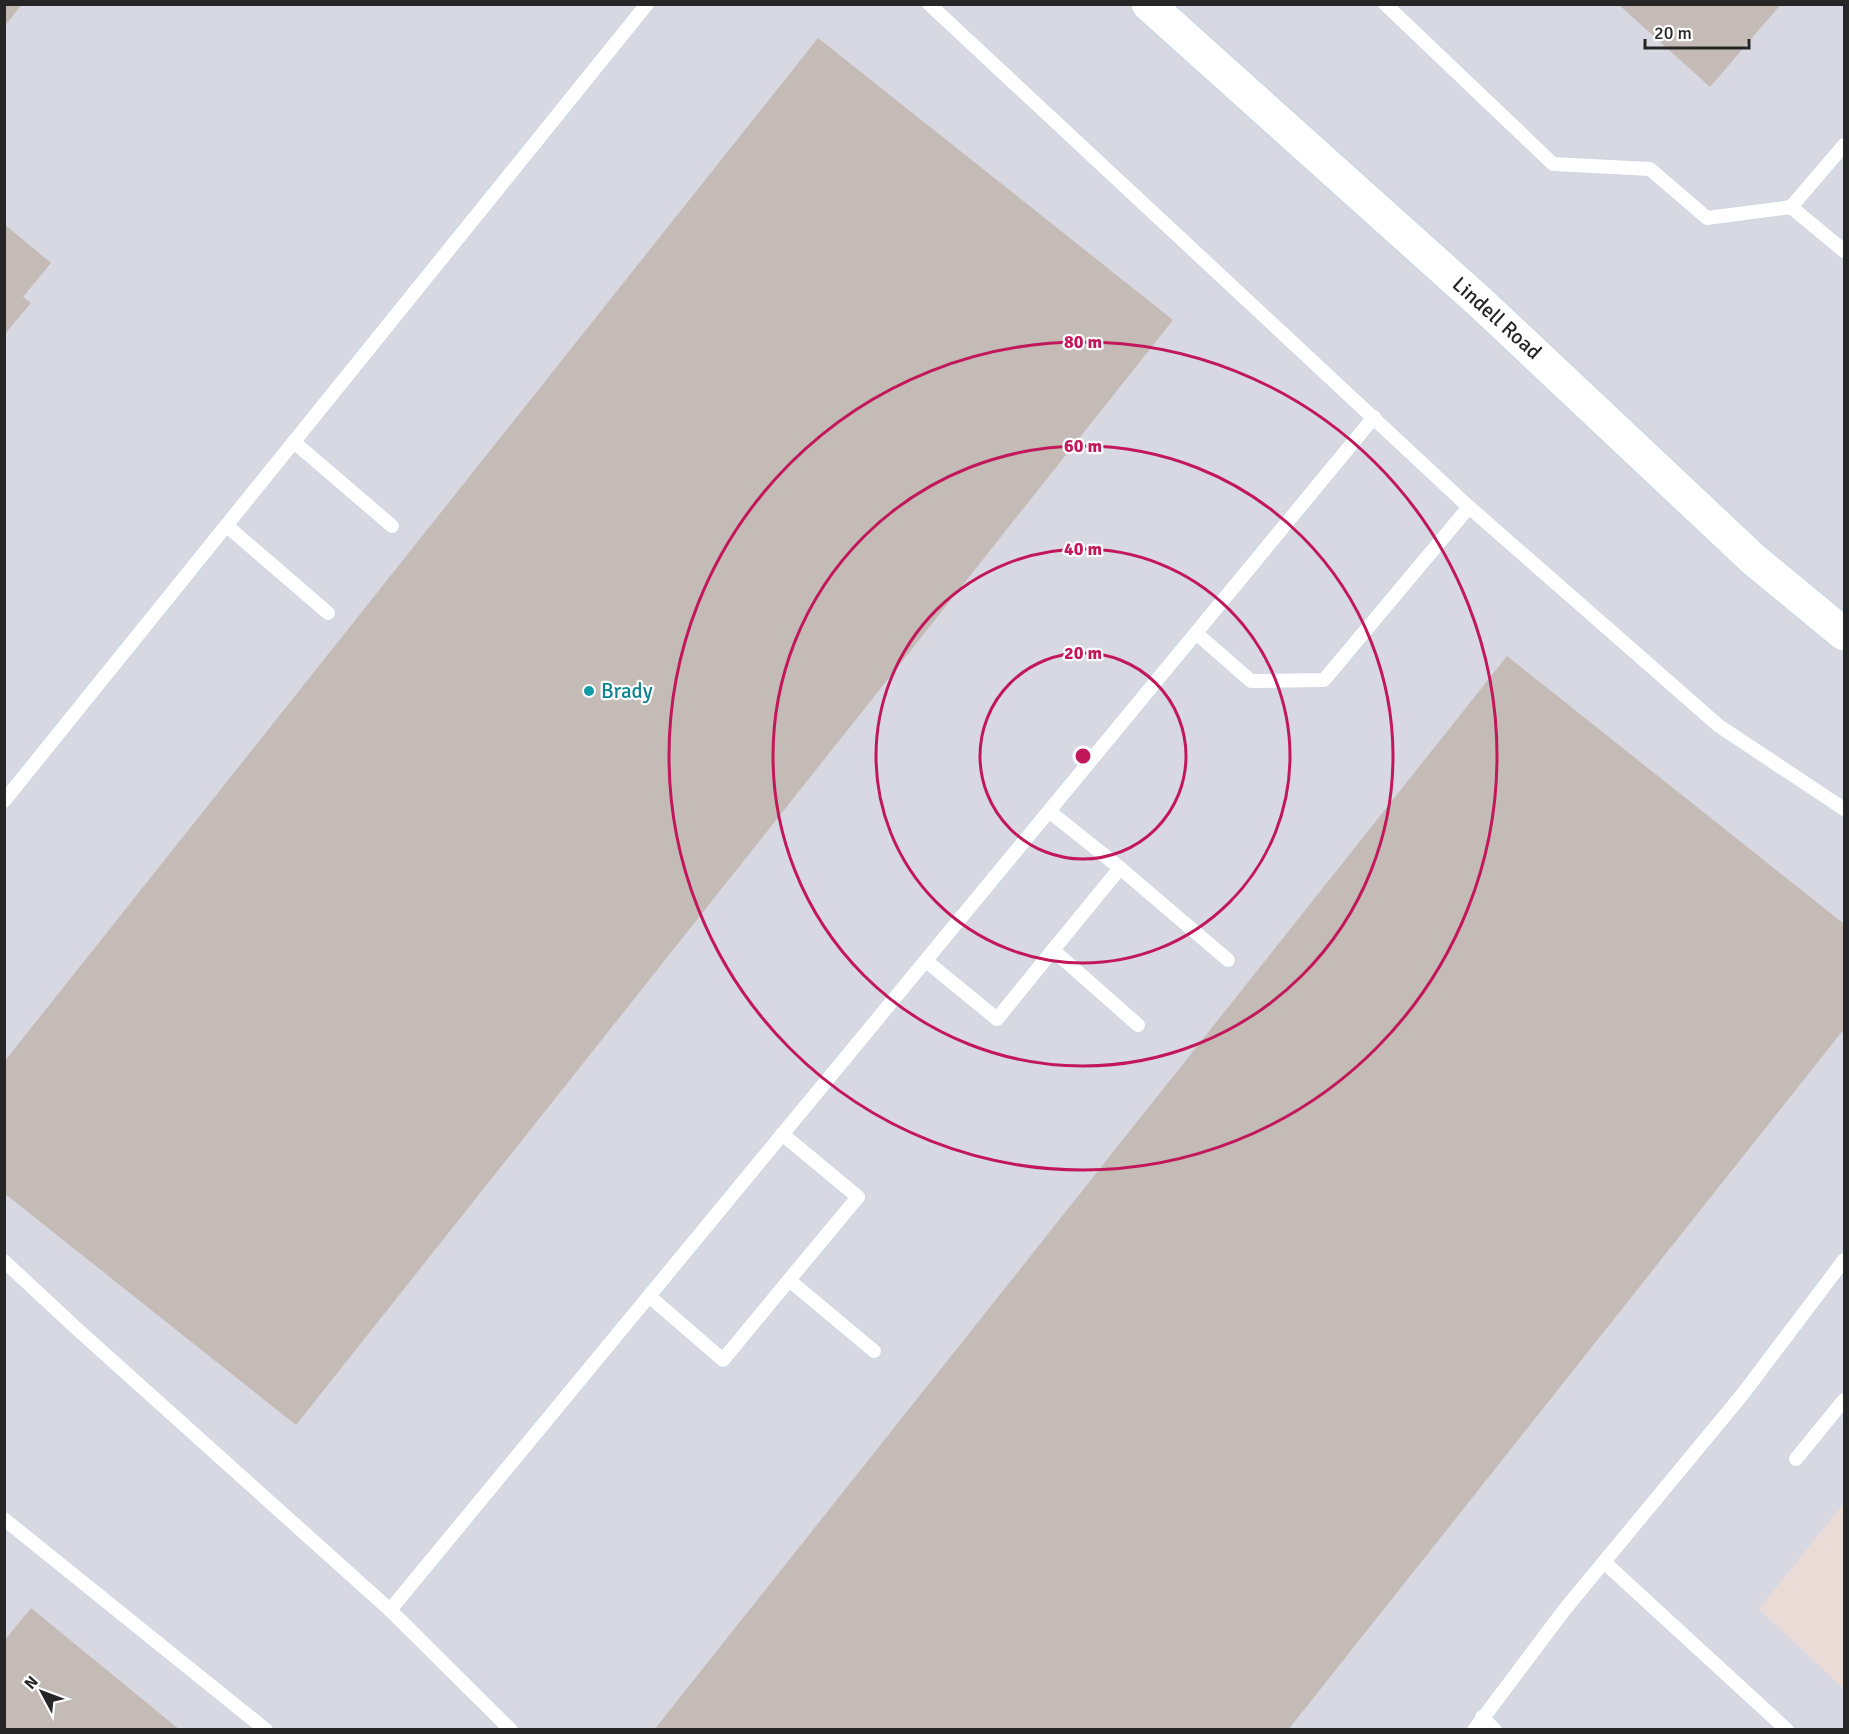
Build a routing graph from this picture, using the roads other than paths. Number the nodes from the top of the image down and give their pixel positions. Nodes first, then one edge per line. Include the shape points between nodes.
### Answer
1 (647, 4) edge
2 (929, 4) edge
3 (1148, 4) edge
4 (1385, 4) edge
5 (1845, 145) edge
6 (1791, 207) junction
7 (1845, 251) edge
8 (1374, 417) junction
9 (294, 442) junction
10 (1469, 507) junction
11 (227, 526) junction
12 (392, 526) dead end
13 (328, 613) dead end
14 (1196, 633) junction
15 (1845, 634) edge
16 (4, 801) edge
17 (1845, 809) edge
18 (1049, 811) junction
19 (1120, 868) junction
20 (1053, 950) junction
21 (1228, 960) dead end
22 (926, 961) junction
23 (1138, 1025) dead end
24 (782, 1134) junction
25 (1845, 1260) edge
26 (4, 1261) edge
27 (789, 1280) junction
28 (649, 1296) junction
29 (874, 1351) dead end
30 (1845, 1400) edge
31 (1796, 1459) dead end
32 (4, 1519) edge
33 (1604, 1562) junction
34 (390, 1610) junction
35 (1482, 1717) junction
36 (266, 1730) edge
37 (511, 1730) edge
38 (1474, 1730) edge
39 (1495, 1730) edge
40 (1787, 1730) edge

1 - 9 lane
2 - 8 lane
3 - 15 street, Lindell Road via 1482,304 1753,559
4 - 6 lane via 1553,164 1650,169 1707,218
5 - 6 lane
6 - 7 lane
8 - 10 lane
8 - 14 lane
9 - 11 lane
9 - 12 lane
10 - 14 lane via 1323,680 1251,681
10 - 17 lane via 1719,726
11 - 13 lane
11 - 16 lane
14 - 18 lane
18 - 19 lane
18 - 22 lane
19 - 20 lane
19 - 21 lane
20 - 22 lane via 997,1019
20 - 23 lane
22 - 24 lane
24 - 27 lane via 858,1197
24 - 28 lane
25 - 33 lane via 1742,1395
26 - 34 lane
27 - 28 lane via 723,1360
27 - 29 lane
28 - 34 lane
30 - 31 lane
32 - 36 lane
33 - 35 lane
33 - 40 lane
34 - 37 lane
35 - 38 lane
35 - 39 lane

